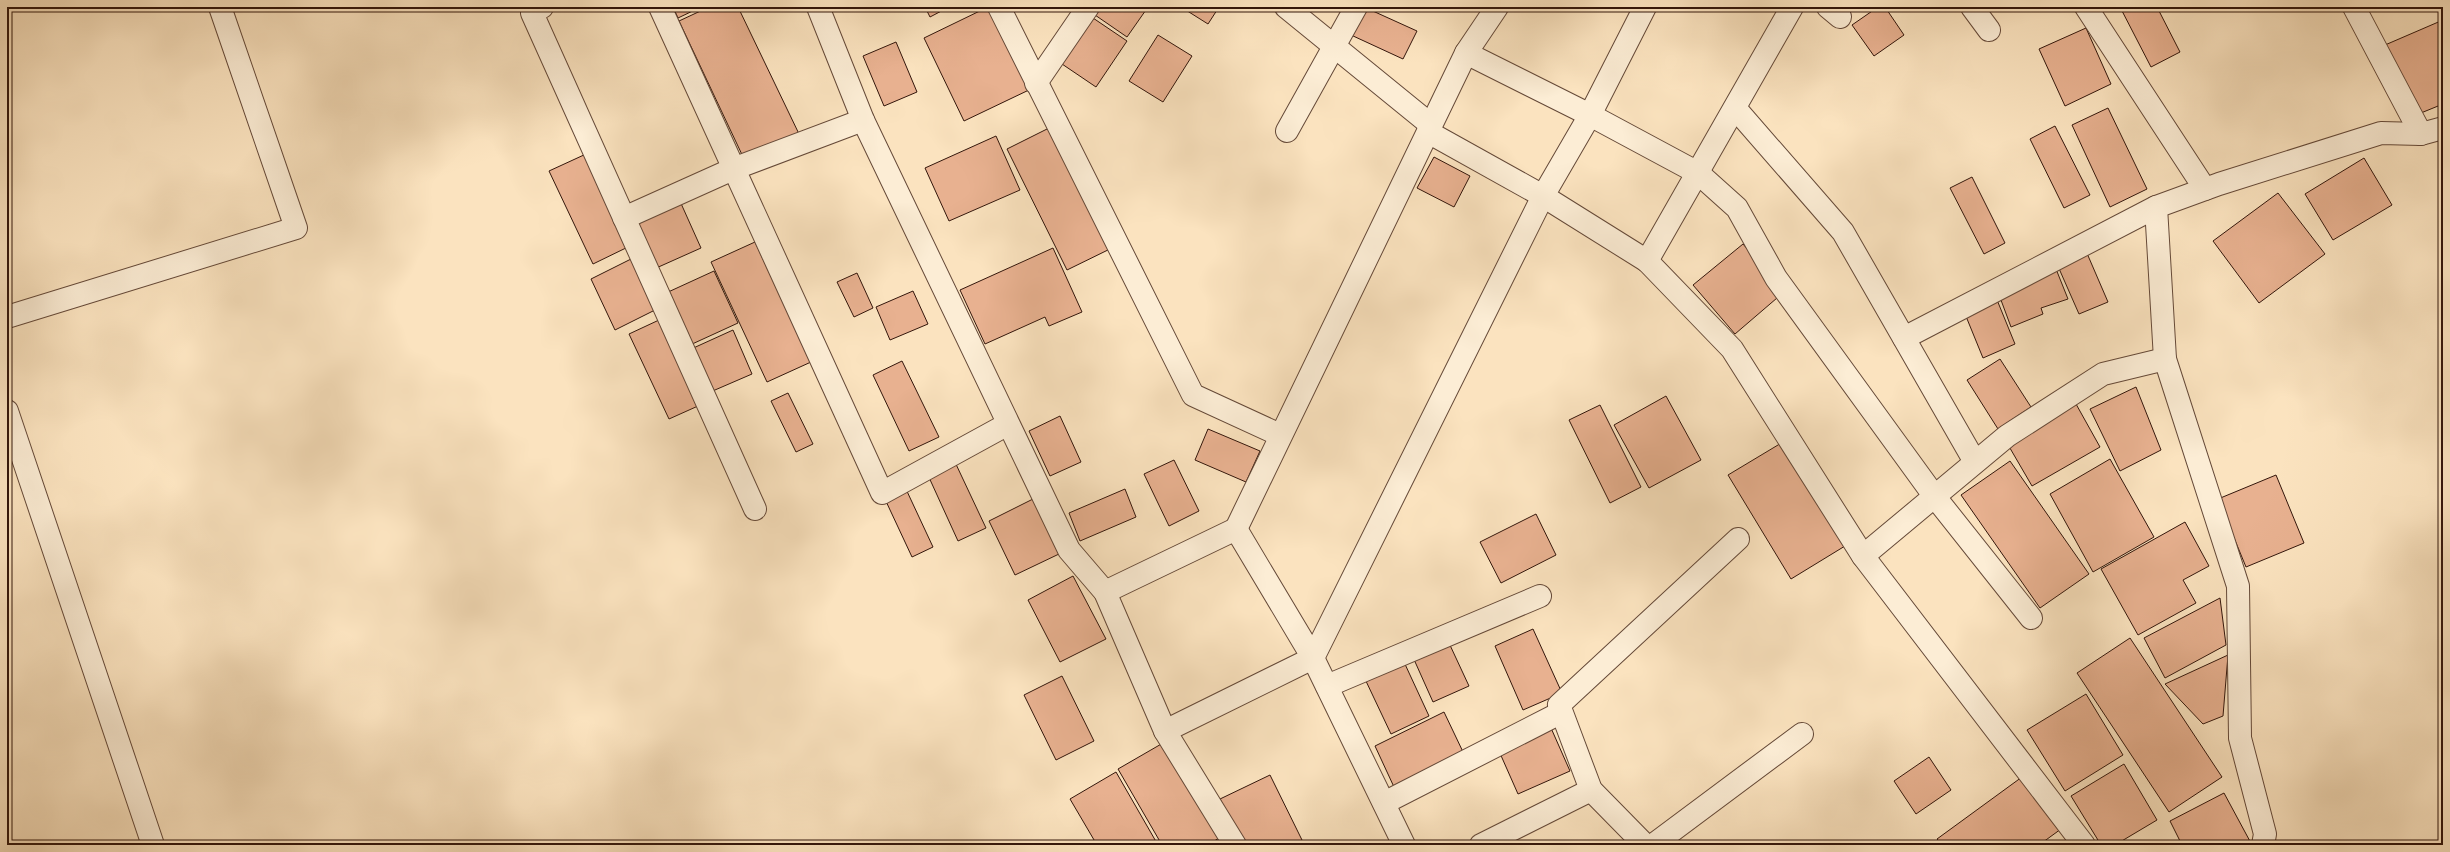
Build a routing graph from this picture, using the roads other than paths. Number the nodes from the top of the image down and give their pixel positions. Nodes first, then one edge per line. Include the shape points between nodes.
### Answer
1 (220, 7) edge
2 (542, 7) edge
3 (660, 7) edge
4 (818, 7) edge
5 (999, 7) edge
6 (1088, 7) edge
7 (1286, 7) edge
8 (1356, 7) edge
9 (1497, 7) edge
10 (1645, 7) edge
11 (1792, 7) edge
12 (1972, 7) edge
13 (2086, 7) edge
14 (2354, 7) edge
15 (1989, 30) dead end
16 (1335, 46) junction
17 (1466, 53) junction
18 (1036, 83) junction
19 (1735, 108) junction
20 (1590, 115) junction
21 (863, 120) junction
22 (2443, 128) edge
23 (1429, 129) junction
24 (1287, 132) dead end
25 (2421, 134) junction
26 (733, 169) junction
27 (1698, 173) junction
28 (2205, 189) junction
29 (1543, 196) junction
30 (2156, 207) junction
31 (624, 218) junction
32 (1646, 261) junction
33 (7, 316) edge
34 (1904, 338) junction
35 (2165, 359) junction
36 (7, 411) edge
37 (1008, 424) junction
38 (1280, 435) junction
39 (1975, 462) junction
40 (1935, 498) junction
41 (755, 509) dead end
42 (1236, 529) junction
43 (1738, 539) dead end
44 (1863, 556) junction
45 (1105, 592) junction
46 (1540, 596) dead end
47 (2031, 618) dead end
48 (1313, 658) junction
49 (1327, 686) junction
50 (1560, 712) junction
51 (1165, 731) junction
52 (1802, 734) dead end
53 (1591, 790) junction
54 (1384, 803) junction
55 (153, 845) edge
56 (1235, 845) edge
57 (1404, 845) edge
58 (1482, 845) edge
59 (1645, 845) edge
60 (1653, 845) edge
61 (2084, 845) edge
62 (2263, 845) edge

1 - 33 street via 296,228
2 - 31 street via 532,13
3 - 26 street
4 - 21 street
5 - 18 street
6 - 18 street
7 - 16 street
8 - 16 street
9 - 17 street
10 - 20 street
11 - 19 street
12 - 15 street
13 - 28 street
14 - 25 street
16 - 23 street
16 - 24 street
17 - 20 street
17 - 23 street
18 - 38 street via 1193,395
19 - 27 street
19 - 34 street via 1843,232
20 - 27 street
20 - 29 street
21 - 26 street
21 - 37 street
22 - 25 street
23 - 29 street
23 - 38 street
25 - 28 street via 2382,133
26 - 31 street
26 - 37 street via 882,493
27 - 32 street
27 - 40 street via 1737,208 1776,278
28 - 30 street
29 - 32 street
29 - 48 street
30 - 34 street
30 - 35 street
31 - 41 street
32 - 44 street via 1732,349
34 - 39 street
35 - 39 street via 2103,374 2007,436
35 - 62 street via 2238,586 2240,738 2265,834
36 - 55 street
37 - 45 street via 1069,550
38 - 42 street
39 - 40 street
40 - 44 street
40 - 47 street
42 - 45 street
42 - 48 street
43 - 50 street via 1559,705
44 - 61 street
45 - 51 street
46 - 49 street
48 - 49 street
48 - 51 street
49 - 54 street
50 - 53 street
50 - 54 street
51 - 56 street
52 - 60 street
53 - 58 street
53 - 59 street
54 - 57 street

